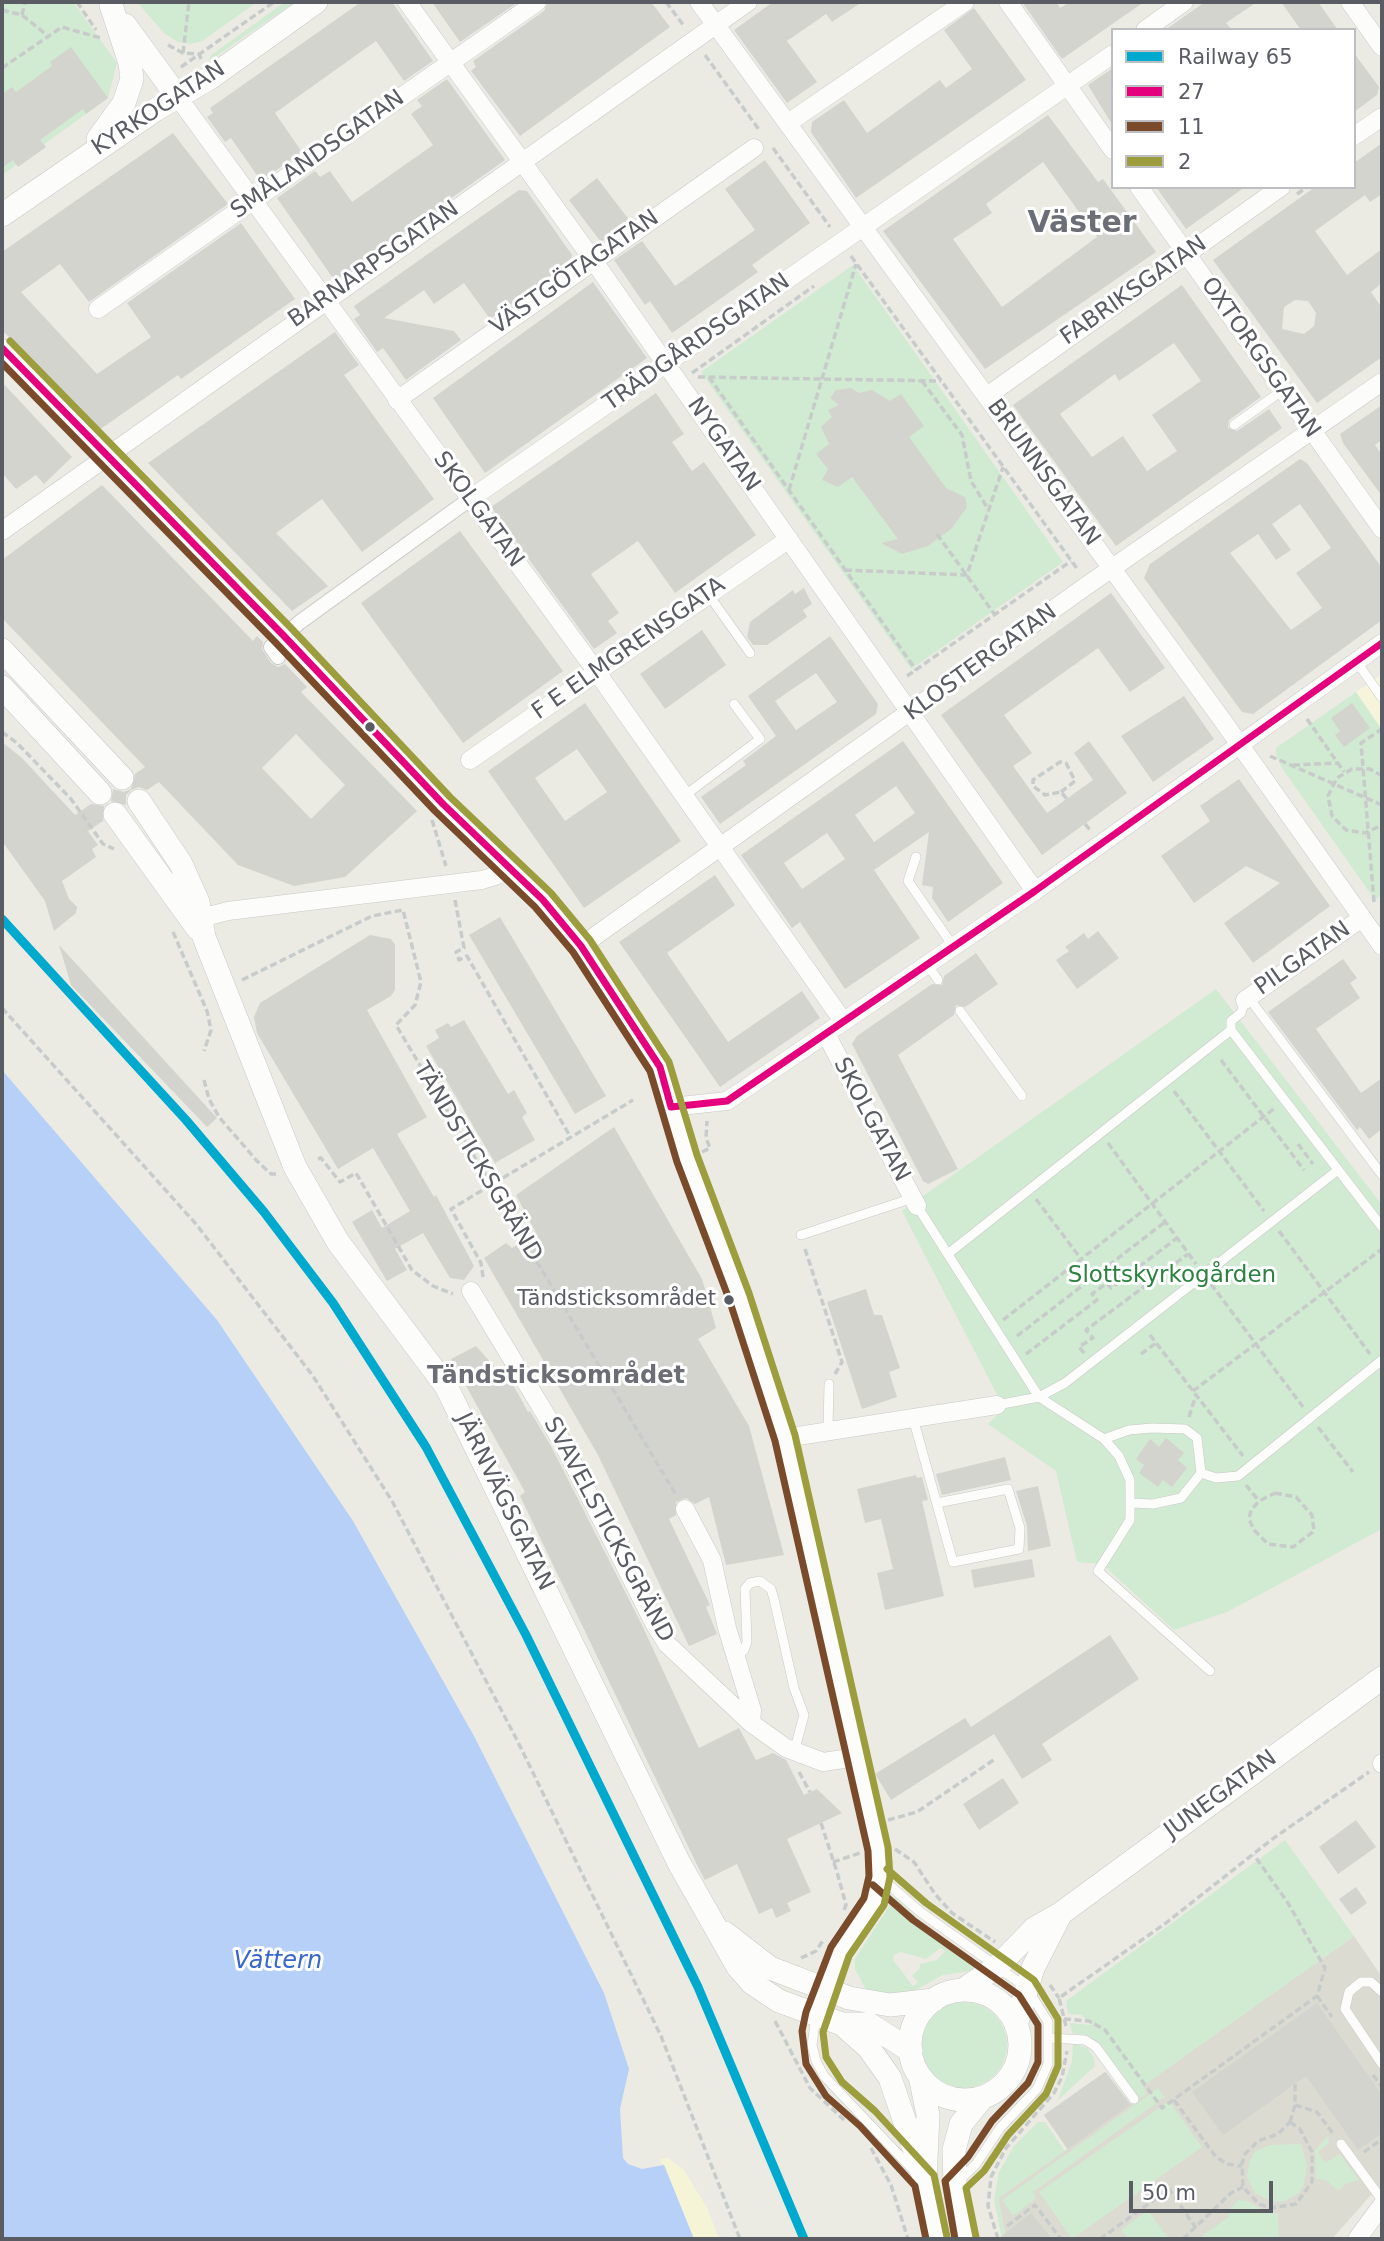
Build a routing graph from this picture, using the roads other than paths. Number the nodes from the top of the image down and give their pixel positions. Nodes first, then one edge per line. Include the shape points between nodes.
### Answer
1 (316, 2) edge
2 (407, 2) edge
3 (537, 2) edge
4 (699, 2) edge
5 (748, 2) edge
6 (965, 2) edge
7 (1008, 2) edge
8 (1184, 2) edge
9 (1350, 2) edge
10 (109, 4) edge
11 (717, 25) junction
12 (1148, 28) edge
13 (1382, 47) edge
14 (1111, 55) edge
15 (450, 62) junction
16 (1068, 86) junction
17 (177, 96) junction
18 (1382, 117) edge
19 (788, 123) junction
20 (1356, 135) edge
21 (1111, 147) edge
22 (754, 148) dead end
23 (522, 161) junction
24 (78, 163) junction
25 (1140, 189) edge
26 (1278, 189) edge
27 (254, 201) junction
28 (2, 215) edge
29 (863, 228) junction
30 (1186, 254) junction
31 (593, 260) junction
32 (324, 300) junction
33 (98, 309) dead end
34 (2, 348) edge
35 (666, 365) junction
36 (1382, 382) edge
37 (1283, 390) junction
38 (987, 396) junction
39 (397, 400) junction
40 (1234, 425) dead end
41 (1312, 432) junction
42 (107, 457) junction
43 (470, 499) junction
44 (1382, 529) edge
45 (2, 531) edge
46 (789, 539) junction
47 (1114, 569) junction
48 (708, 594) junction
49 (284, 636) junction
50 (1382, 643) edge
51 (2, 650) edge
52 (750, 653) dead end
53 (278, 657) dead end
54 (1356, 662) junction
55 (596, 671) junction
56 (2, 687) edge
57 (1382, 698) edge
58 (734, 704) dead end
59 (912, 713) junction
60 (1240, 745) junction
61 (470, 760) dead end
62 (121, 778) dead end
63 (100, 793) dead end
64 (684, 796) junction
65 (139, 801) dead end
66 (115, 814) dead end
67 (719, 846) junction
68 (916, 857) dead end
69 (514, 870) junction
70 (1035, 891) junction
71 (1368, 911) junction
72 (198, 923) junction
73 (581, 946) junction
74 (953, 946) junction
75 (1382, 946) edge
76 (927, 964) junction
77 (938, 980) dead end
78 (1247, 999) junction
79 (960, 1011) dead end
80 (843, 1021) junction
81 (1231, 1030) junction
82 (825, 1034) junction
83 (1022, 1096) dead end
84 (671, 1107) junction
85 (1338, 1170) junction
86 (1382, 1175) edge
87 (915, 1202) junction
88 (1382, 1227) edge
89 (801, 1235) road end
90 (949, 1253) junction
91 (471, 1291) road end
92 (1382, 1360) edge
93 (829, 1384) road end
94 (1039, 1397) junction
95 (997, 1405) joint
96 (913, 1418) junction
97 (828, 1429) junction
98 (785, 1438) junction
99 (1104, 1439) junction
100 (1201, 1473) junction
101 (937, 1503) junction
102 (1132, 1503) junction
103 (684, 1509) road end
104 (736, 1657) junction
105 (1209, 1671) dead end
106 (1382, 1678) edge
107 (751, 1723) junction
108 (794, 1752) junction
109 (857, 1757) junction
110 (880, 1877) junction
111 (1060, 1914) junction
112 (717, 1926) junction
113 (1003, 1959) junction
114 (1030, 1978) junction
115 (825, 1989) junction
116 (963, 1990) junction
117 (1382, 1992) edge
118 (934, 2000) junction
119 (816, 2015) junction
120 (842, 2024) junction
121 (1016, 2025) junction
122 (1049, 2038) junction
123 (911, 2051) junction
124 (1382, 2064) edge
125 (920, 2076) junction
126 (983, 2096) junction
127 (1134, 2099) dead end
128 (1340, 2144) road end
129 (925, 2181) junction
130 (956, 2185) junction
131 (1382, 2203) edge
132 (937, 2239) edge
133 (967, 2239) edge
134 (1357, 2239) edge

1 - 17 street, KYRKOGATAN via 210,78
2 - 15 street, NYGATAN
3 - 15 street, SMÅLANDSGATAN
4 - 11 street, BRUNNSGATAN
5 - 11 street, BARNARPSGATAN
6 - 19 street
7 - 16 street
8 - 12 street
9 - 13 street
10 - 17 street, SKOLGATAN
10 - 24 street via 132,79 113,122
11 - 19 street, BRUNNSGATAN
11 - 23 street, BARNARPSGATAN
14 - 16 street, TRÄDGÅRDSGATAN
15 - 23 street, NYGATAN
15 - 27 street, SMÅLANDSGATAN
16 - 21 street
16 - 29 street, TRÄDGÅRDSGATAN
17 - 24 street, KYRKOGATAN
17 - 27 street, SKOLGATAN
18 - 20 street
19 - 29 street, BRUNNSGATAN
22 - 31 street, VÄSTGÖTAGATAN
23 - 31 street, NYGATAN
23 - 32 street, BARNARPSGATAN
24 - 28 street, KYRKOGATAN
25 - 30 street, OXTORGSGATAN
26 - 30 street, FABRIKSGATAN
27 - 32 street, SKOLGATAN
27 - 33 street, SMÅLANDSGATAN
29 - 35 street, TRÄDGÅRDSGATAN
29 - 38 street, BRUNNSGATAN
30 - 37 street, OXTORGSGATAN
30 - 38 street, FABRIKSGATAN
31 - 35 street, NYGATAN
31 - 39 street, VÄSTGÖTAGATAN
32 - 39 street, SKOLGATAN
32 - 42 street, BARNARPSGATAN
34 - 42 street
35 - 43 street, TRÄDGÅRDSGATAN
35 - 46 street, NYGATAN
36 - 41 street, KLOSTERGATAN
37 - 40 lane
37 - 41 street, OXTORGSGATAN
38 - 47 street, BRUNNSGATAN
39 - 43 street, SKOLGATAN
41 - 44 street, OXTORGSGATAN
41 - 47 street, KLOSTERGATAN
42 - 45 street, BARNARPSGATAN
42 - 49 street
43 - 49 street, TRÄDGÅRDSGATAN
43 - 55 street, SKOLGATAN
46 - 48 street, F E ELMGRENSGATA
46 - 59 street, NYGATAN
47 - 59 street, KLOSTERGATAN
47 - 60 street, BRUNNSGATAN
48 - 52 lane
48 - 55 street, F E ELMGRENSGATA
49 - 53 street via 271,647
49 - 69 street via 443,804
50 - 54 street
51 - 62 street
54 - 57 lane
54 - 60 street
55 - 61 street, F E ELMGRENSGATA
55 - 64 street, SKOLGATAN
56 - 63 street
58 - 64 lane via 760,738
59 - 67 street, KLOSTERGATAN
59 - 70 street, NYGATAN
60 - 70 street
60 - 71 street, BRUNNSGATAN
64 - 67 street, SKOLGATAN
65 - 72 street, JÄRNVÄGSGATAN via 181,864 198,902
66 - 72 street, JÄRNVÄGSGATAN
67 - 73 street, KLOSTERGATAN
67 - 80 street, SKOLGATAN
68 - 74 lane via 908,881
69 - 72 street via 482,880 228,911
69 - 73 street
70 - 74 street
71 - 75 street, BRUNNSGATAN
71 - 78 street, PILGATAN
72 - 112 street, JÄRNVÄGSGATAN via 306,1189 338,1242 446,1386 679,1863
73 - 84 street via 660,1067
74 - 76 street
76 - 77 lane
76 - 80 street
78 - 81 lane via 1231,1021
78 - 86 lane
79 - 83 lane
80 - 82 street
81 - 85 lane
81 - 90 lane
82 - 84 street via 727,1101
82 - 87 street, SKOLGATAN
84 - 98 street
85 - 88 lane
85 - 94 lane via 1065,1383
87 - 89 lane
87 - 90 lane
90 - 94 lane
91 - 107 street, SVAVELSTICKSGRÄND via 561,1440 655,1625 679,1657
92 - 100 lane via 1238,1476 1216,1478
93 - 97 lane
94 - 95 lane
94 - 99 lane
95 - 96 street
96 - 97 street
96 - 101 lane
97 - 98 street
98 - 109 street
99 - 100 lane via 1129,1430 1185,1429 1197,1438
99 - 102 lane via 1119,1456 1130,1480
100 - 102 lane via 1181,1498 1162,1504
101 - 101 lane via 953,1562 1019,1549 1020,1528 1008,1489
102 - 105 lane via 1130,1520 1098,1571
103 - 104 street via 712,1560
104 - 107 street via 752,1710
104 - 108 lane via 747,1642 745,1588 760,1581 771,1589 804,1715
106 - 111 street, JUNEGATAN
107 - 108 street, SVAVELSTICKSGRÄND
108 - 109 street, SVAVELSTICKSGRÄND via 823,1762
109 - 110 street
110 - 113 lane via 919,1911
110 - 115 street via 874,1902 840,1951
111 - 113 street, JUNEGATAN via 1035,1928
111 - 114 street, JUNEGATAN
112 - 115 street, JÄRNVÄGSGATAN via 769,1968
112 - 119 street, JÄRNVÄGSGATAN via 738,1967 752,1983 779,2001
113 - 114 lane
113 - 116 street, JUNEGATAN
114 - 121 street, JUNEGATAN
114 - 122 lane via 1048,2022
115 - 118 street, JÄRNVÄGSGATAN via 869,2004
115 - 119 street
116 - 118 street
116 - 121 street via 998,2001
117 - 124 lane via 1371,1982 1361,1982 1349,1992 1345,2008
118 - 123 street via 917,2018
119 - 120 street, JÄRNVÄGSGATAN
119 - 129 lane via 812,2045 824,2076
120 - 123 street, JÄRNVÄGSGATAN via 869,2024
120 - 129 street via 869,2048 890,2078
121 - 126 street via 1020,2046 1015,2068 1002,2086
122 - 127 lane via 1085,2040
122 - 130 lane via 1048,2064 1037,2089
123 - 125 street
125 - 126 street via 948,2097
125 - 129 street via 928,2116
126 - 130 street via 957,2134
128 - 131 lane
129 - 132 street
130 - 133 street
131 - 134 street

